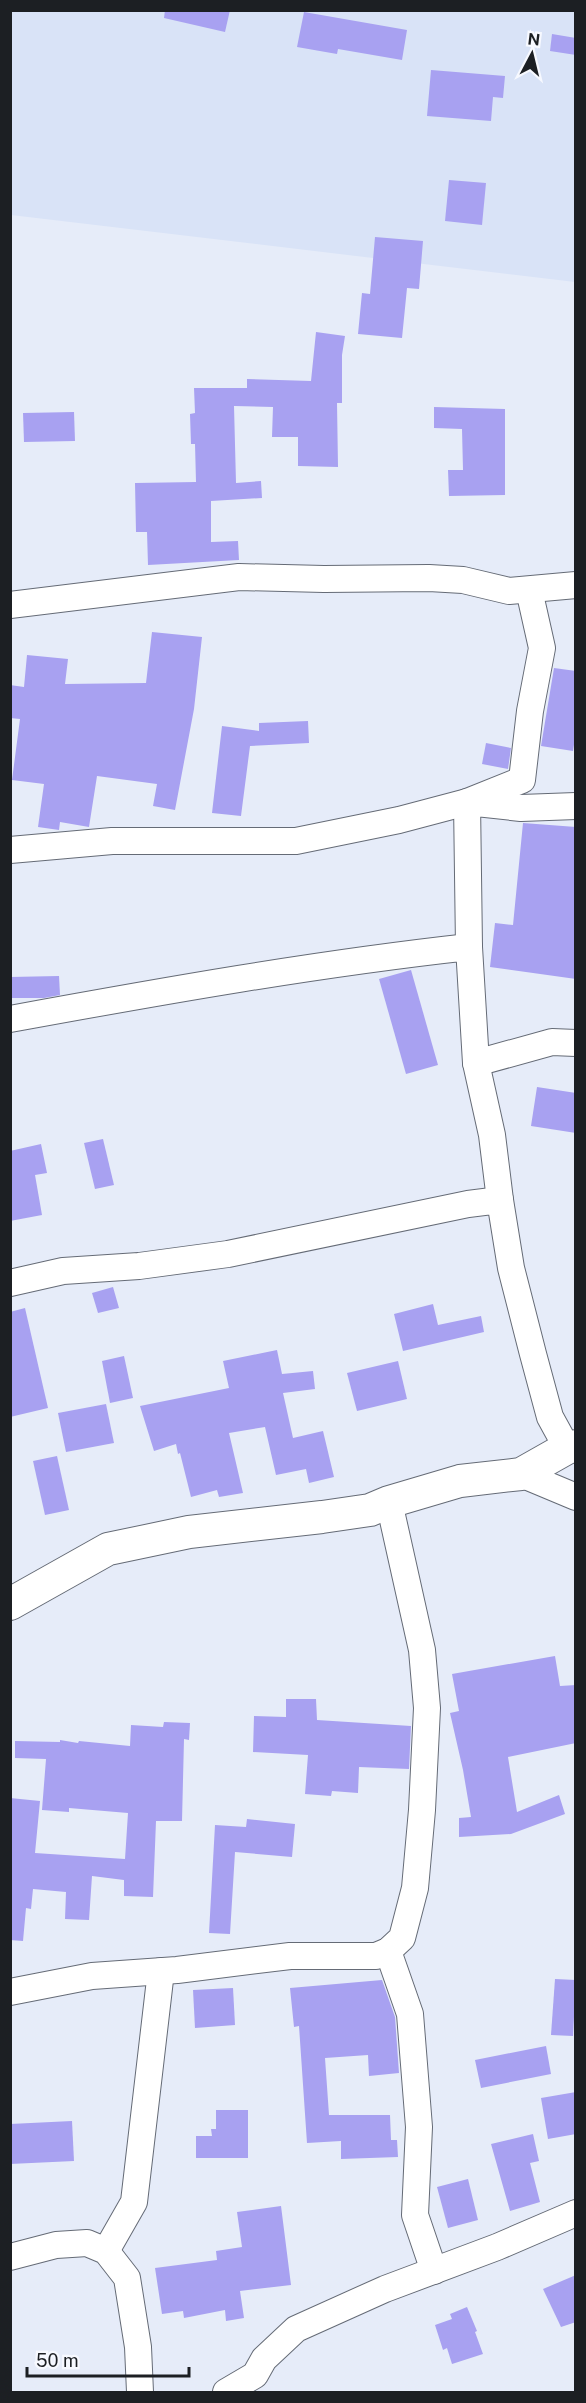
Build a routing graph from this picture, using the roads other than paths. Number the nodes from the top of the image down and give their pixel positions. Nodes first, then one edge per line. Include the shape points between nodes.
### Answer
1 (576, 585) edge
2 (529, 590) junction
3 (10, 605) edge
4 (467, 802) junction
5 (576, 806) edge
6 (10, 850) edge
7 (469, 947) junction
8 (10, 1019) edge
9 (576, 1043) edge
10 (476, 1064) junction
11 (500, 1200) junction
12 (10, 1283) edge
13 (571, 1447) edge
14 (521, 1474) junction
15 (576, 1497) edge
16 (389, 1502) junction
17 (10, 1604) edge
18 (388, 1951) junction
19 (161, 1971) junction
20 (10, 1992) edge
21 (576, 2213) edge
22 (106, 2251) junction
23 (10, 2257) edge
24 (434, 2271) junction
25 (261, 2384) edge
26 (140, 2392) edge
27 (226, 2392) edge

1 - 2 street
2 - 3 street via 509,591 463,580 429,578 238,577
2 - 4 street via 543,648 522,780
4 - 5 street via 521,808
4 - 6 street via 297,841 112,841
4 - 7 street
7 - 8 street via 358,959
7 - 10 street
9 - 10 street via 552,1042
10 - 11 street via 492,1135
11 - 12 street via 228,1254 63,1271
11 - 13 street via 511,1269 550,1417
13 - 14 street
14 - 15 street
14 - 16 street via 460,1480
16 - 17 street via 341,1515 189,1532 108,1549
16 - 18 street via 422,1650 427,1708 415,1888 402,1938
18 - 19 street via 376,1956 290,1956
18 - 24 street via 410,2013 419,2127 415,2215
19 - 20 street via 92,1976
19 - 22 street via 134,2202
21 - 24 street
22 - 23 street via 87,2243 56,2245
22 - 26 street via 126,2278 138,2347
24 - 25 street via 296,2329 264,2359
25 - 27 street

